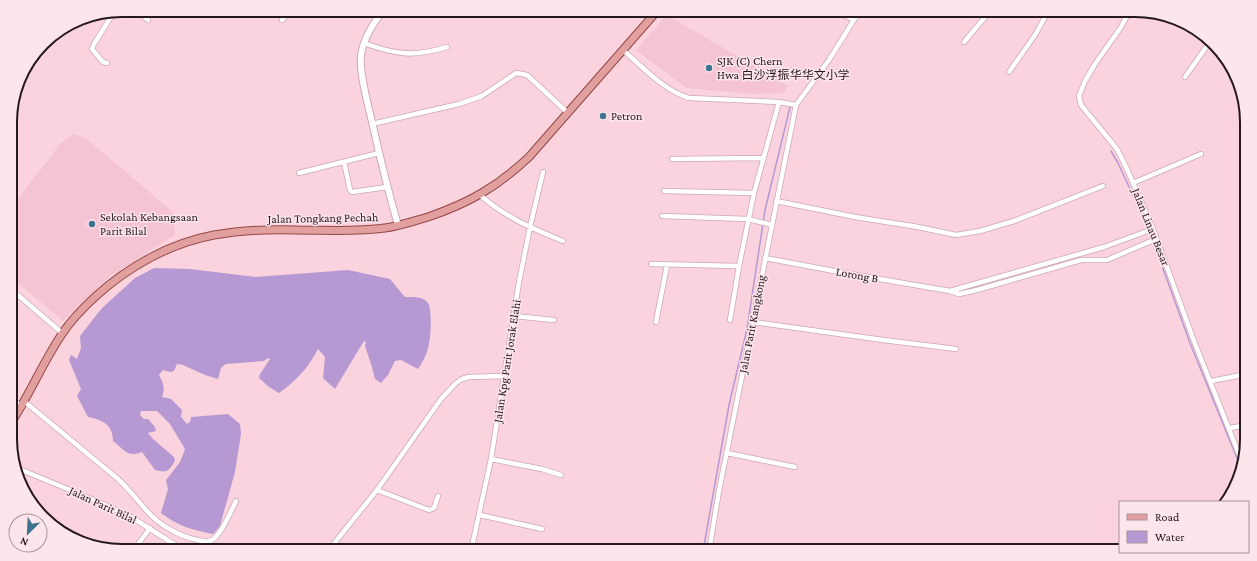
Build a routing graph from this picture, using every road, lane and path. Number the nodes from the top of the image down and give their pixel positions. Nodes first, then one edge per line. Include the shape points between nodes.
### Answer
1 (145, 17) edge
2 (285, 17) edge
3 (378, 17) edge
4 (652, 17) edge
5 (848, 17) edge
6 (856, 17) edge
7 (985, 17) edge
8 (1045, 17) edge
9 (1126, 17) edge
10 (110, 18) edge
11 (148, 20) dead end
12 (282, 20) dead end
13 (854, 20) junction
14 (964, 42) dead end
15 (364, 43) junction
16 (1207, 46) edge
17 (447, 47) dead end
18 (623, 50) junction
19 (107, 63) dead end
20 (1010, 72) dead end
21 (1185, 77) dead end
22 (779, 102) junction
23 (796, 105) junction
24 (568, 113) junction
25 (372, 124) junction
26 (379, 153) junction
27 (1201, 154) dead end
28 (763, 158) junction
29 (672, 159) dead end
30 (344, 162) junction
31 (543, 172) dead end
32 (299, 173) dead end
33 (1133, 183) junction
34 (1103, 186) dead end
35 (387, 187) junction
36 (664, 191) dead end
37 (754, 193) junction
38 (480, 195) junction
39 (776, 201) junction
40 (662, 216) dead end
41 (748, 219) junction
42 (398, 225) junction
43 (772, 225) junction
44 (530, 227) junction
45 (1151, 230) junction
46 (563, 241) dead end
47 (1152, 241) junction
48 (765, 258) junction
49 (651, 264) dead end
50 (667, 265) junction
51 (739, 266) junction
52 (975, 284) junction
53 (977, 290) junction
54 (950, 291) junction
55 (17, 294) edge
56 (514, 316) junction
57 (554, 320) dead end
58 (730, 320) dead end
59 (656, 322) dead end
60 (753, 322) junction
61 (62, 333) junction
62 (956, 349) dead end
63 (1240, 375) edge
64 (505, 376) junction
65 (1211, 381) junction
66 (17, 401) edge
67 (23, 404) junction
68 (17, 414) edge
69 (1240, 426) edge
70 (1230, 428) junction
71 (727, 453) junction
72 (1239, 453) edge
73 (494, 459) junction
74 (795, 467) dead end
75 (22, 470) edge
76 (561, 475) dead end
77 (377, 490) junction
78 (438, 496) dead end
79 (236, 501) dead end
80 (482, 516) junction
81 (150, 528) junction
82 (542, 529) dead end
83 (138, 544) edge
84 (174, 544) edge
85 (334, 544) edge
86 (473, 544) edge
87 (710, 544) edge

1 - 11 street
2 - 12 street
3 - 15 street
4 - 18 main road, Jalan Tongkang Pechah
5 - 13 street
6 - 13 street
7 - 14 street
8 - 20 street
9 - 33 street, Jalan Linau Besar via 1087,78 1079,96 1081,105 1117,149
10 - 19 street via 92,49
13 - 23 street
15 - 17 street via 384,51 404,54 429,53
15 - 25 street via 361,64
16 - 21 street
18 - 22 street via 664,85 689,98
18 - 24 main road, Jalan Tongkang Pechah
22 - 23 street
22 - 28 street
23 - 39 street, Jalan Parit Kangkong
24 - 25 street via 534,80 527,75 516,73 482,96 459,104
24 - 38 main road, Jalan Tongkang Pechah via 529,157 494,187
25 - 26 street
26 - 30 street
26 - 35 street
27 - 33 street
28 - 29 street
28 - 37 street
30 - 32 street
30 - 35 street via 352,192
31 - 44 street, Jalan Kpg Parit Jorak Elahi
33 - 45 street, Jalan Linau Besar
34 - 39 street via 1014,221 956,236
35 - 42 street
36 - 37 street
37 - 41 street
38 - 42 main road, Jalan Tongkang Pechah via 449,209
38 - 44 street via 494,207
39 - 43 street, Jalan Parit Kangkong
40 - 41 street
41 - 43 street
41 - 51 street
42 - 61 main road, Jalan Tongkang Pechah via 358,231 247,231 212,236 177,246 127,271 111,283
43 - 48 street, Jalan Parit Kangkong
44 - 46 street
44 - 56 street, Jalan Kpg Parit Jorak Elahi
45 - 47 street, Jalan Linau Besar
45 - 52 street
47 - 53 street, Lorong B via 1107,260 1081,260
47 - 65 street, Jalan Linau Besar
48 - 54 street, Lorong B
48 - 60 street, Jalan Parit Kangkong
49 - 50 street
50 - 51 street
50 - 59 street
51 - 58 street
52 - 53 street
52 - 54 street
53 - 54 street, Lorong B via 959,294
55 - 61 street
56 - 57 street
56 - 64 street, Jalan Kpg Parit Jorak Elahi
60 - 62 street
60 - 71 street, Jalan Parit Kangkong
61 - 67 main road, Jalan Tongkang Pechah
63 - 65 street
64 - 73 street, Jalan Kpg Parit Jorak Elahi
64 - 77 street via 469,377 462,378 456,383 441,399
65 - 70 street, Jalan Linau Besar
66 - 67 street
67 - 68 main road, Jalan Tongkang Pechah
67 - 79 street via 118,478 156,519 192,539 206,542 212,540 219,533
69 - 70 street
70 - 72 street, Jalan Linau Besar
71 - 74 street
71 - 87 street, Jalan Parit Kangkong
73 - 76 street
73 - 80 street, Jalan Kpg Parit Jorak Elahi
75 - 81 street, Jalan Parit Bilal via 101,503
77 - 78 street via 430,510 434,508
77 - 85 street
80 - 82 street
80 - 86 street, Jalan Kpg Parit Jorak Elahi
81 - 83 street
81 - 84 street, Jalan Parit Bilal

